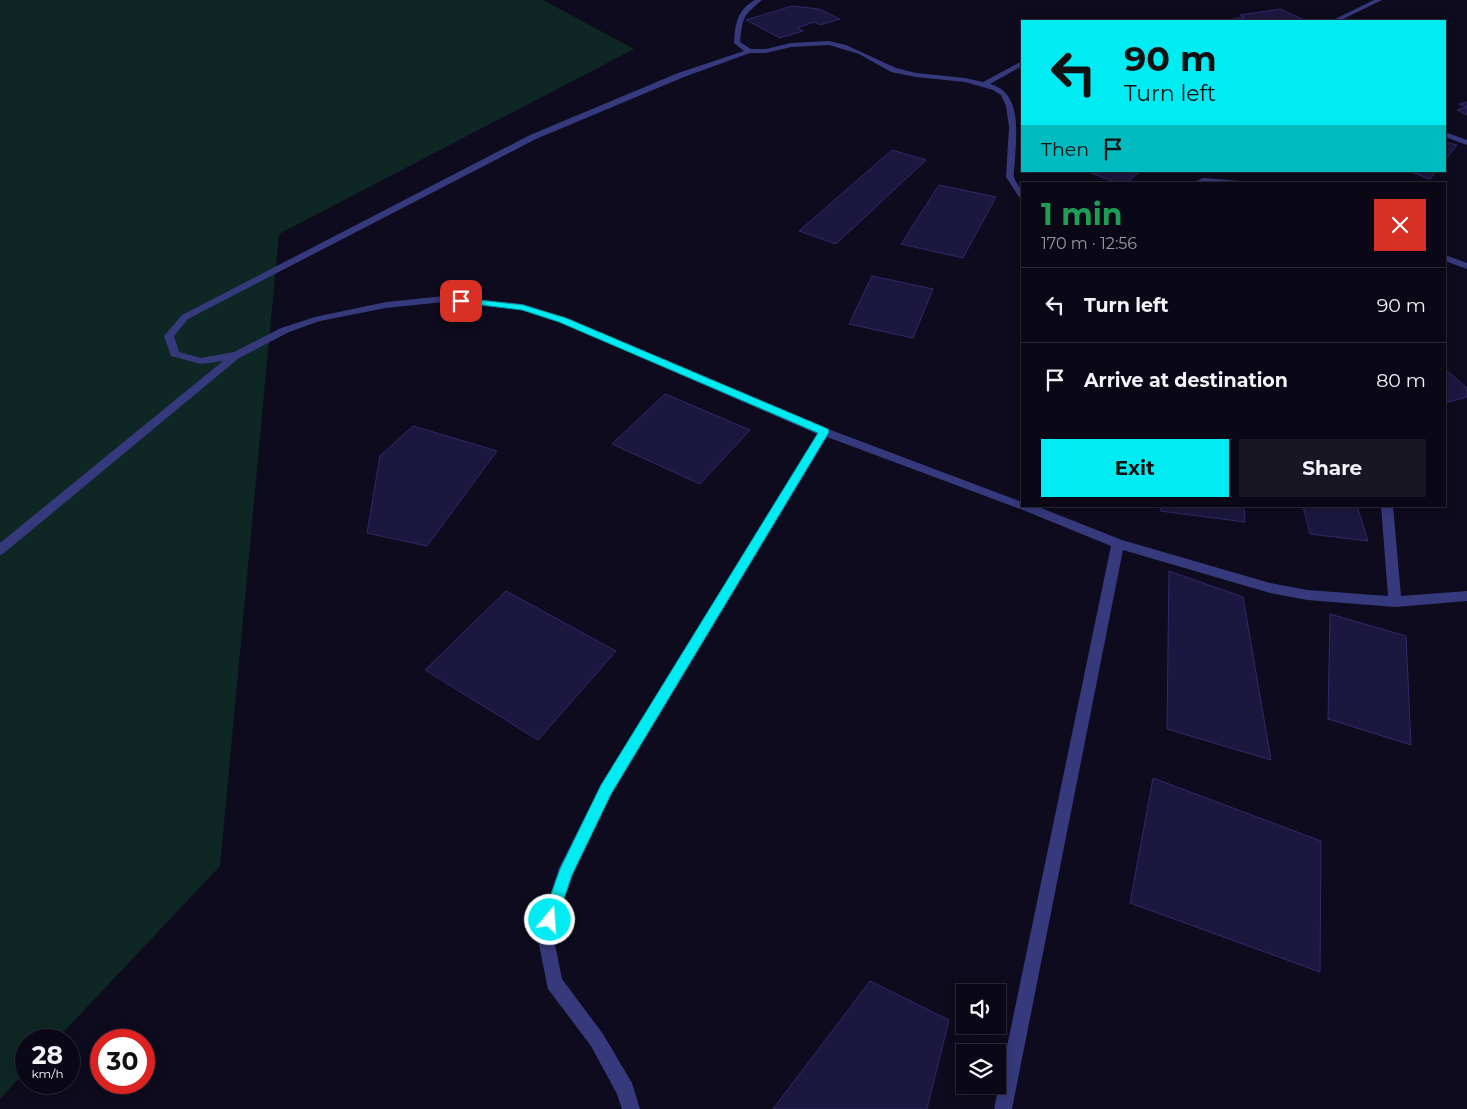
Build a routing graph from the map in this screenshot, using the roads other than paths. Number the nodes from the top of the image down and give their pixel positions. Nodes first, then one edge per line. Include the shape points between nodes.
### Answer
1 (759, 0) edge
2 (1379, 0) edge
3 (1336, 20) edge
4 (749, 51) junction
5 (1021, 64) edge
6 (985, 84) junction
7 (1446, 134) edge
8 (1467, 143) edge
9 (1021, 194) edge
10 (1446, 258) edge
11 (1467, 266) edge
12 (237, 355) junction
13 (824, 432) junction
14 (1021, 505) edge
15 (1026, 507) edge
16 (1387, 507) edge
17 (1118, 544) junction
18 (0, 550) edge
19 (1467, 596) edge
20 (1395, 602) junction
21 (631, 1109) edge
22 (1003, 1109) edge

1 - 4 street via 744,9 739,20 737,43
2 - 3 street
4 - 6 street via 829,42 916,76
4 - 12 street via 681,75 533,137 185,317 169,336 175,354 202,361
5 - 6 street
6 - 9 street via 1004,94 1010,106 1013,127 1010,177
7 - 8 street
10 - 11 street
12 - 13 street via 285,330 318,319 386,305 444,299 523,307 572,324
12 - 18 street
13 - 14 street
13 - 21 street via 606,790 565,874 545,935 554,983 597,1040 625,1090
15 - 17 street
16 - 20 street
17 - 20 street via 1270,588 1307,595
17 - 22 street
19 - 20 street

